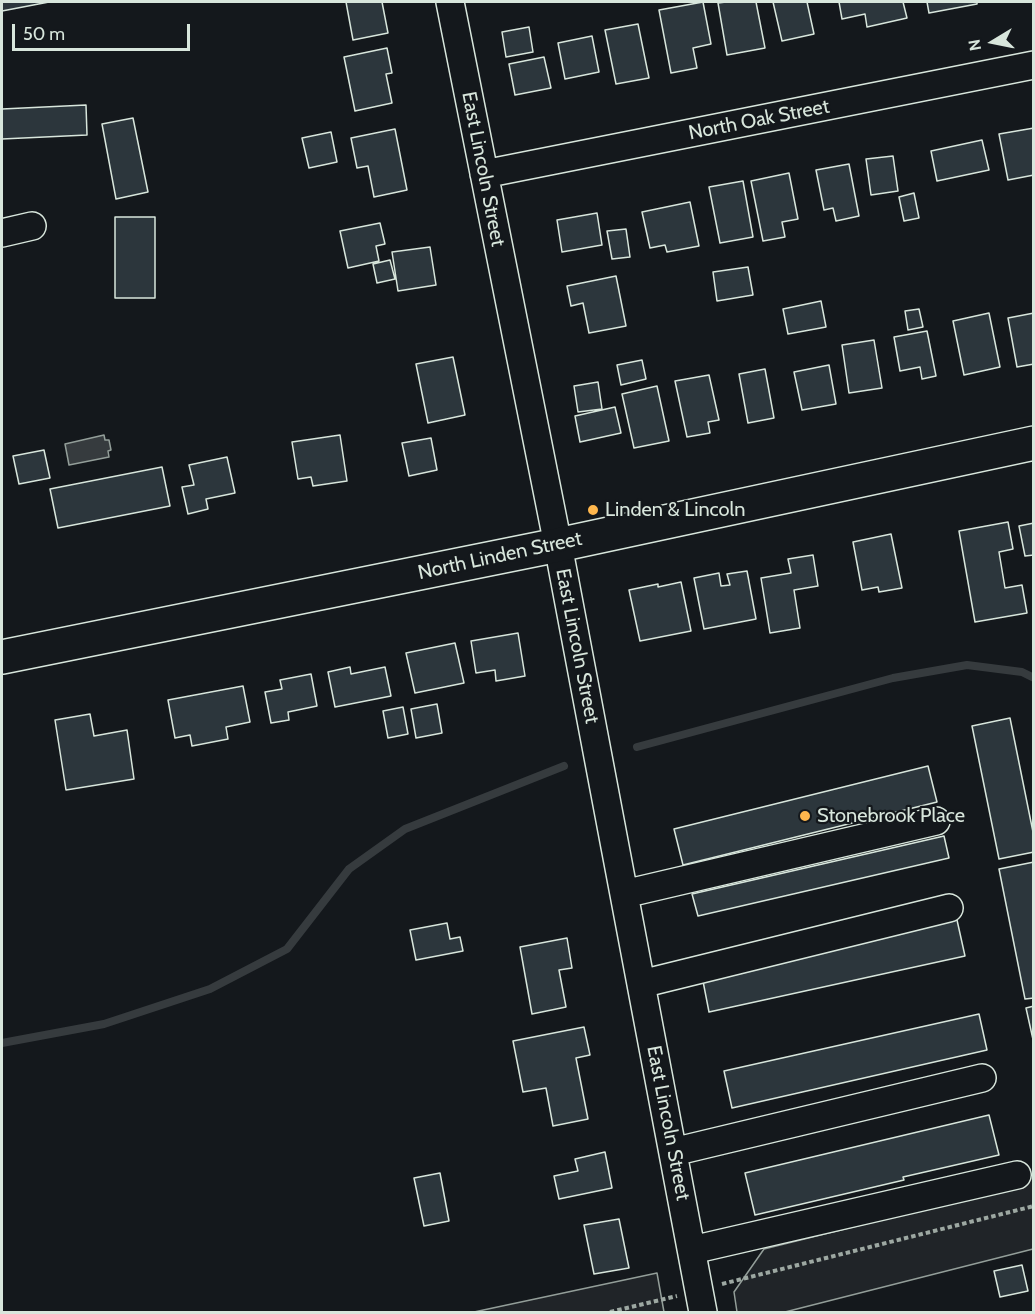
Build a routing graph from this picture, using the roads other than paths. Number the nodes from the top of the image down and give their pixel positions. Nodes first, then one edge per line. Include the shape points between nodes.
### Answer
1 (450, 2) edge
2 (1034, 65) edge
3 (484, 174) junction
4 (32, 226) dead end
5 (2, 233) edge
6 (1034, 443) edge
7 (558, 545) junction
8 (2, 657) edge
9 (936, 821) dead end
10 (624, 894) junction
11 (949, 908) dead end
12 (641, 984) junction
13 (982, 1078) dead end
14 (673, 1152) junction
15 (1017, 1175) dead end
16 (692, 1250) junction
17 (700, 1296) edge

1 - 3 street, East Lincoln Street
2 - 3 street, North Oak Street
3 - 7 street, East Lincoln Street
4 - 5 street
6 - 7 main road, North Linden Street
7 - 8 main road, North Linden Street
7 - 10 street, East Lincoln Street
9 - 10 street
10 - 12 street, East Lincoln Street
11 - 12 street
12 - 14 street, East Lincoln Street
13 - 14 street
14 - 16 street, East Lincoln Street
15 - 16 street
16 - 17 street, East Lincoln Street

